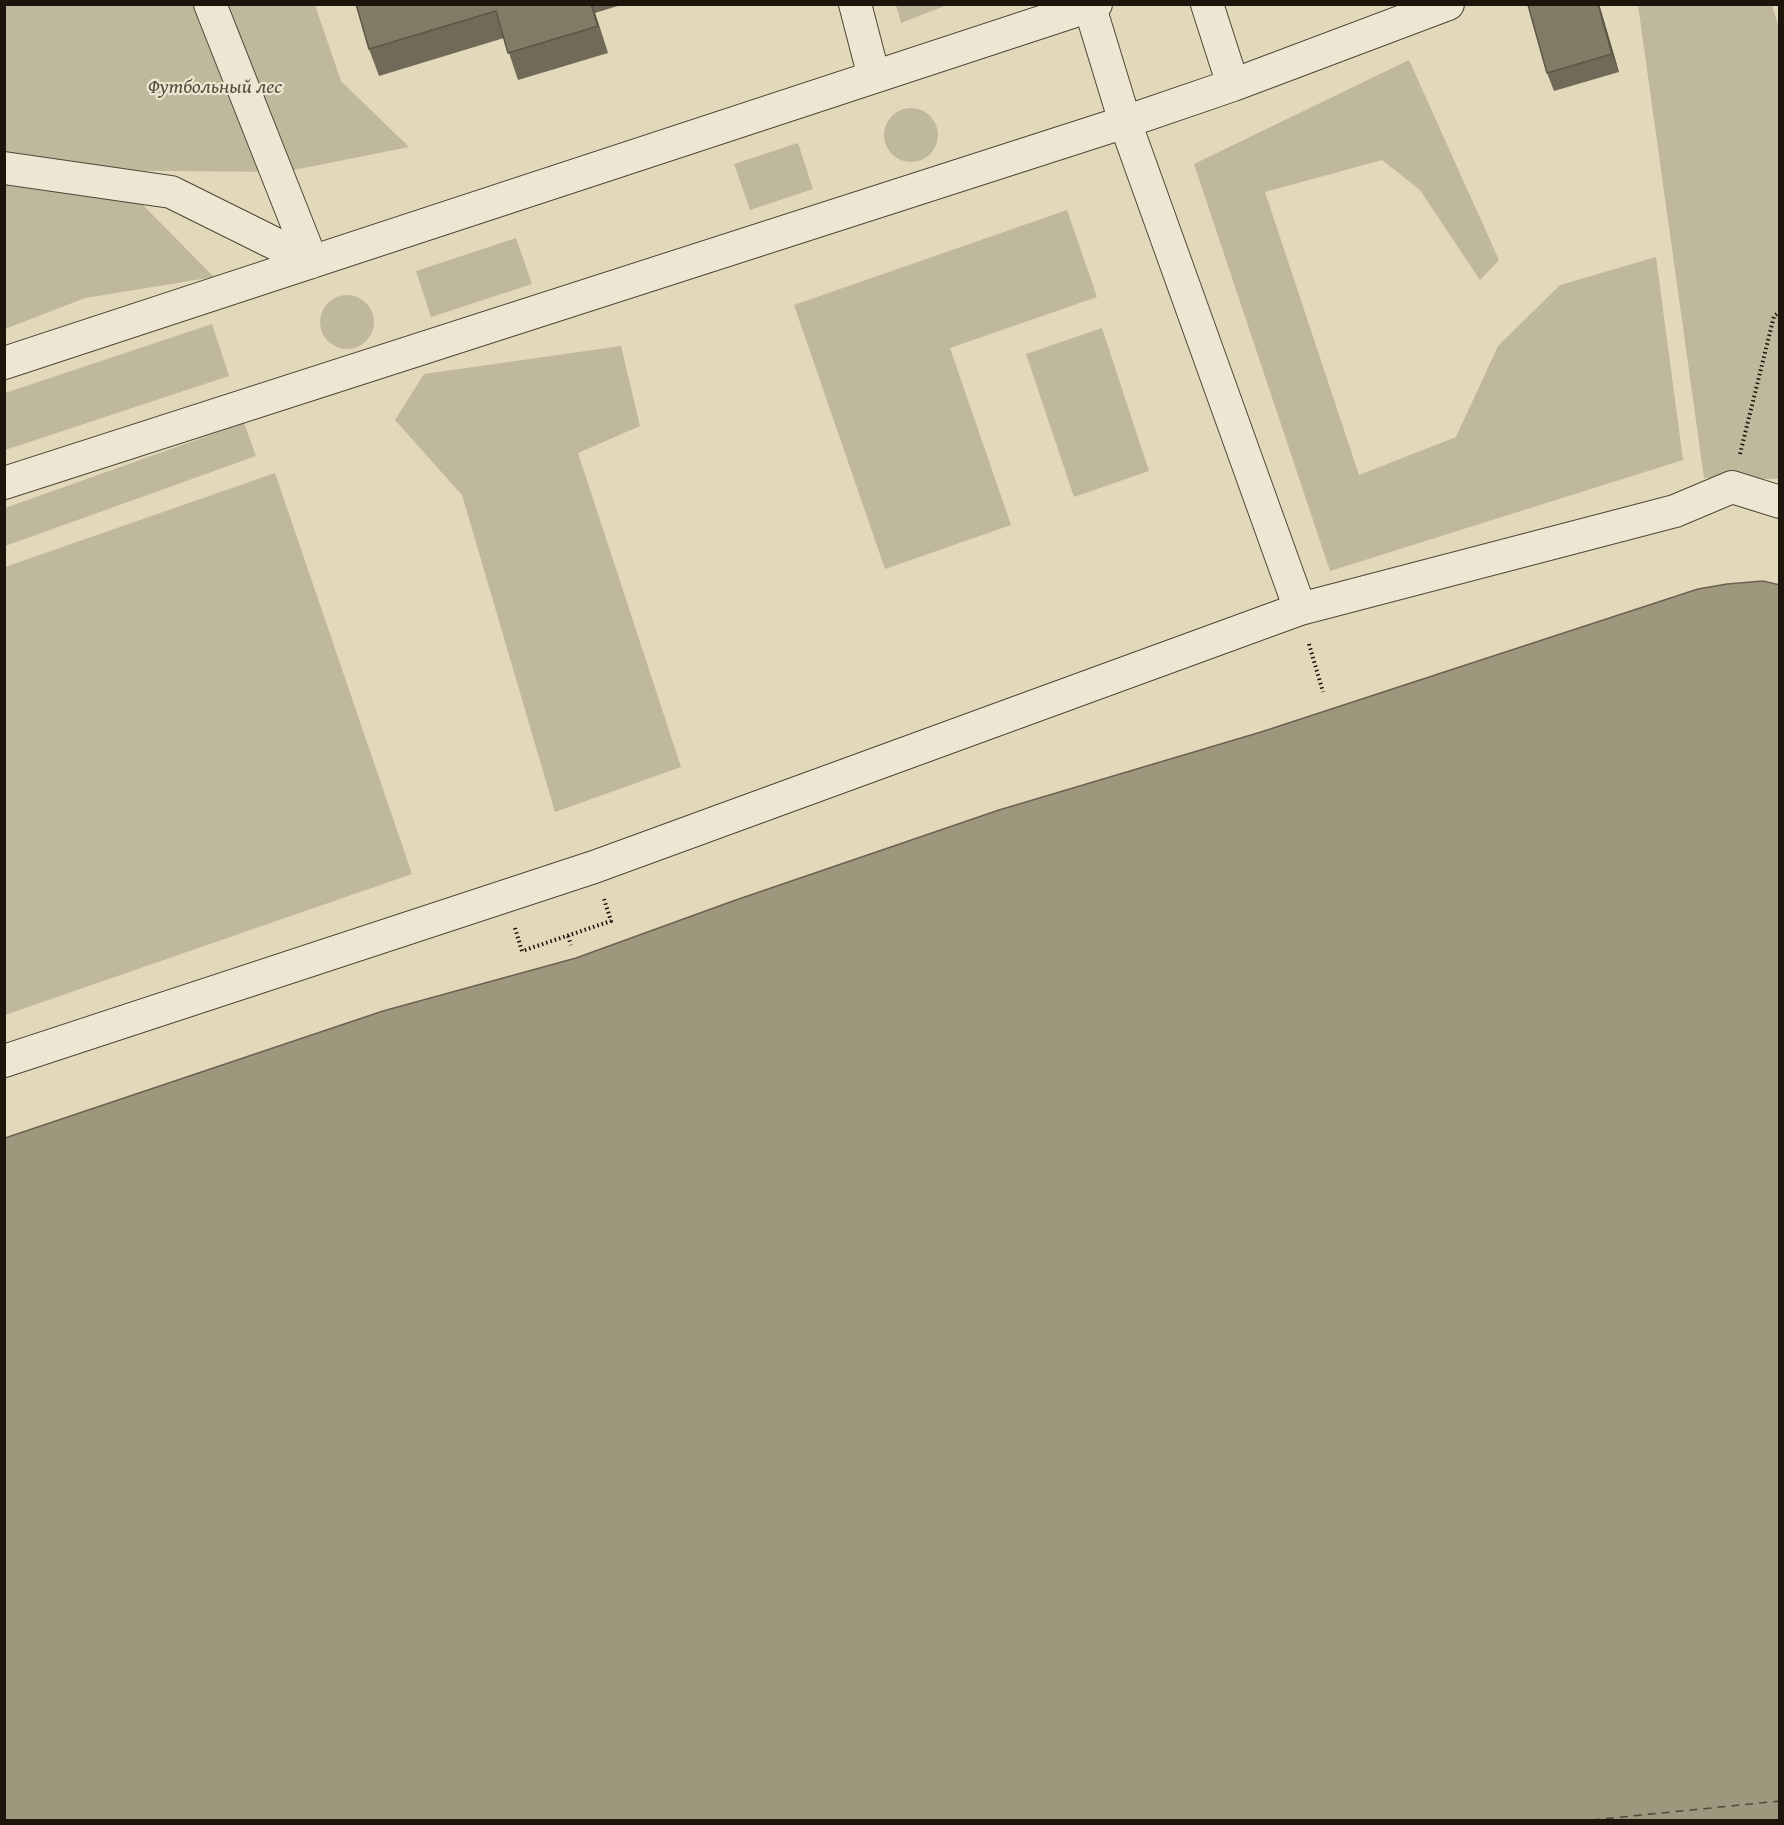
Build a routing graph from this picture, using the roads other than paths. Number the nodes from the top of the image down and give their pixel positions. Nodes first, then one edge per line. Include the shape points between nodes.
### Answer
1 (210, 4) edge
2 (855, 4) edge
3 (1207, 4) edge
4 (1448, 4) edge
5 (1091, 5) edge
6 (874, 77) junction
7 (1233, 85) junction
8 (1125, 122) junction
9 (4, 168) edge
10 (312, 262) junction
11 (4, 363) edge
12 (4, 483) edge
13 (1779, 502) edge
14 (1300, 609) junction
15 (4, 1061) edge

1 - 10 street
2 - 6 street
3 - 7 street
4 - 7 street
5 - 6 street
5 - 8 street
6 - 10 street
7 - 8 street
8 - 12 street
8 - 14 street
9 - 10 street via 171,192
10 - 11 street
13 - 14 street via 1732,487 1675,511
14 - 15 street via 594,867

